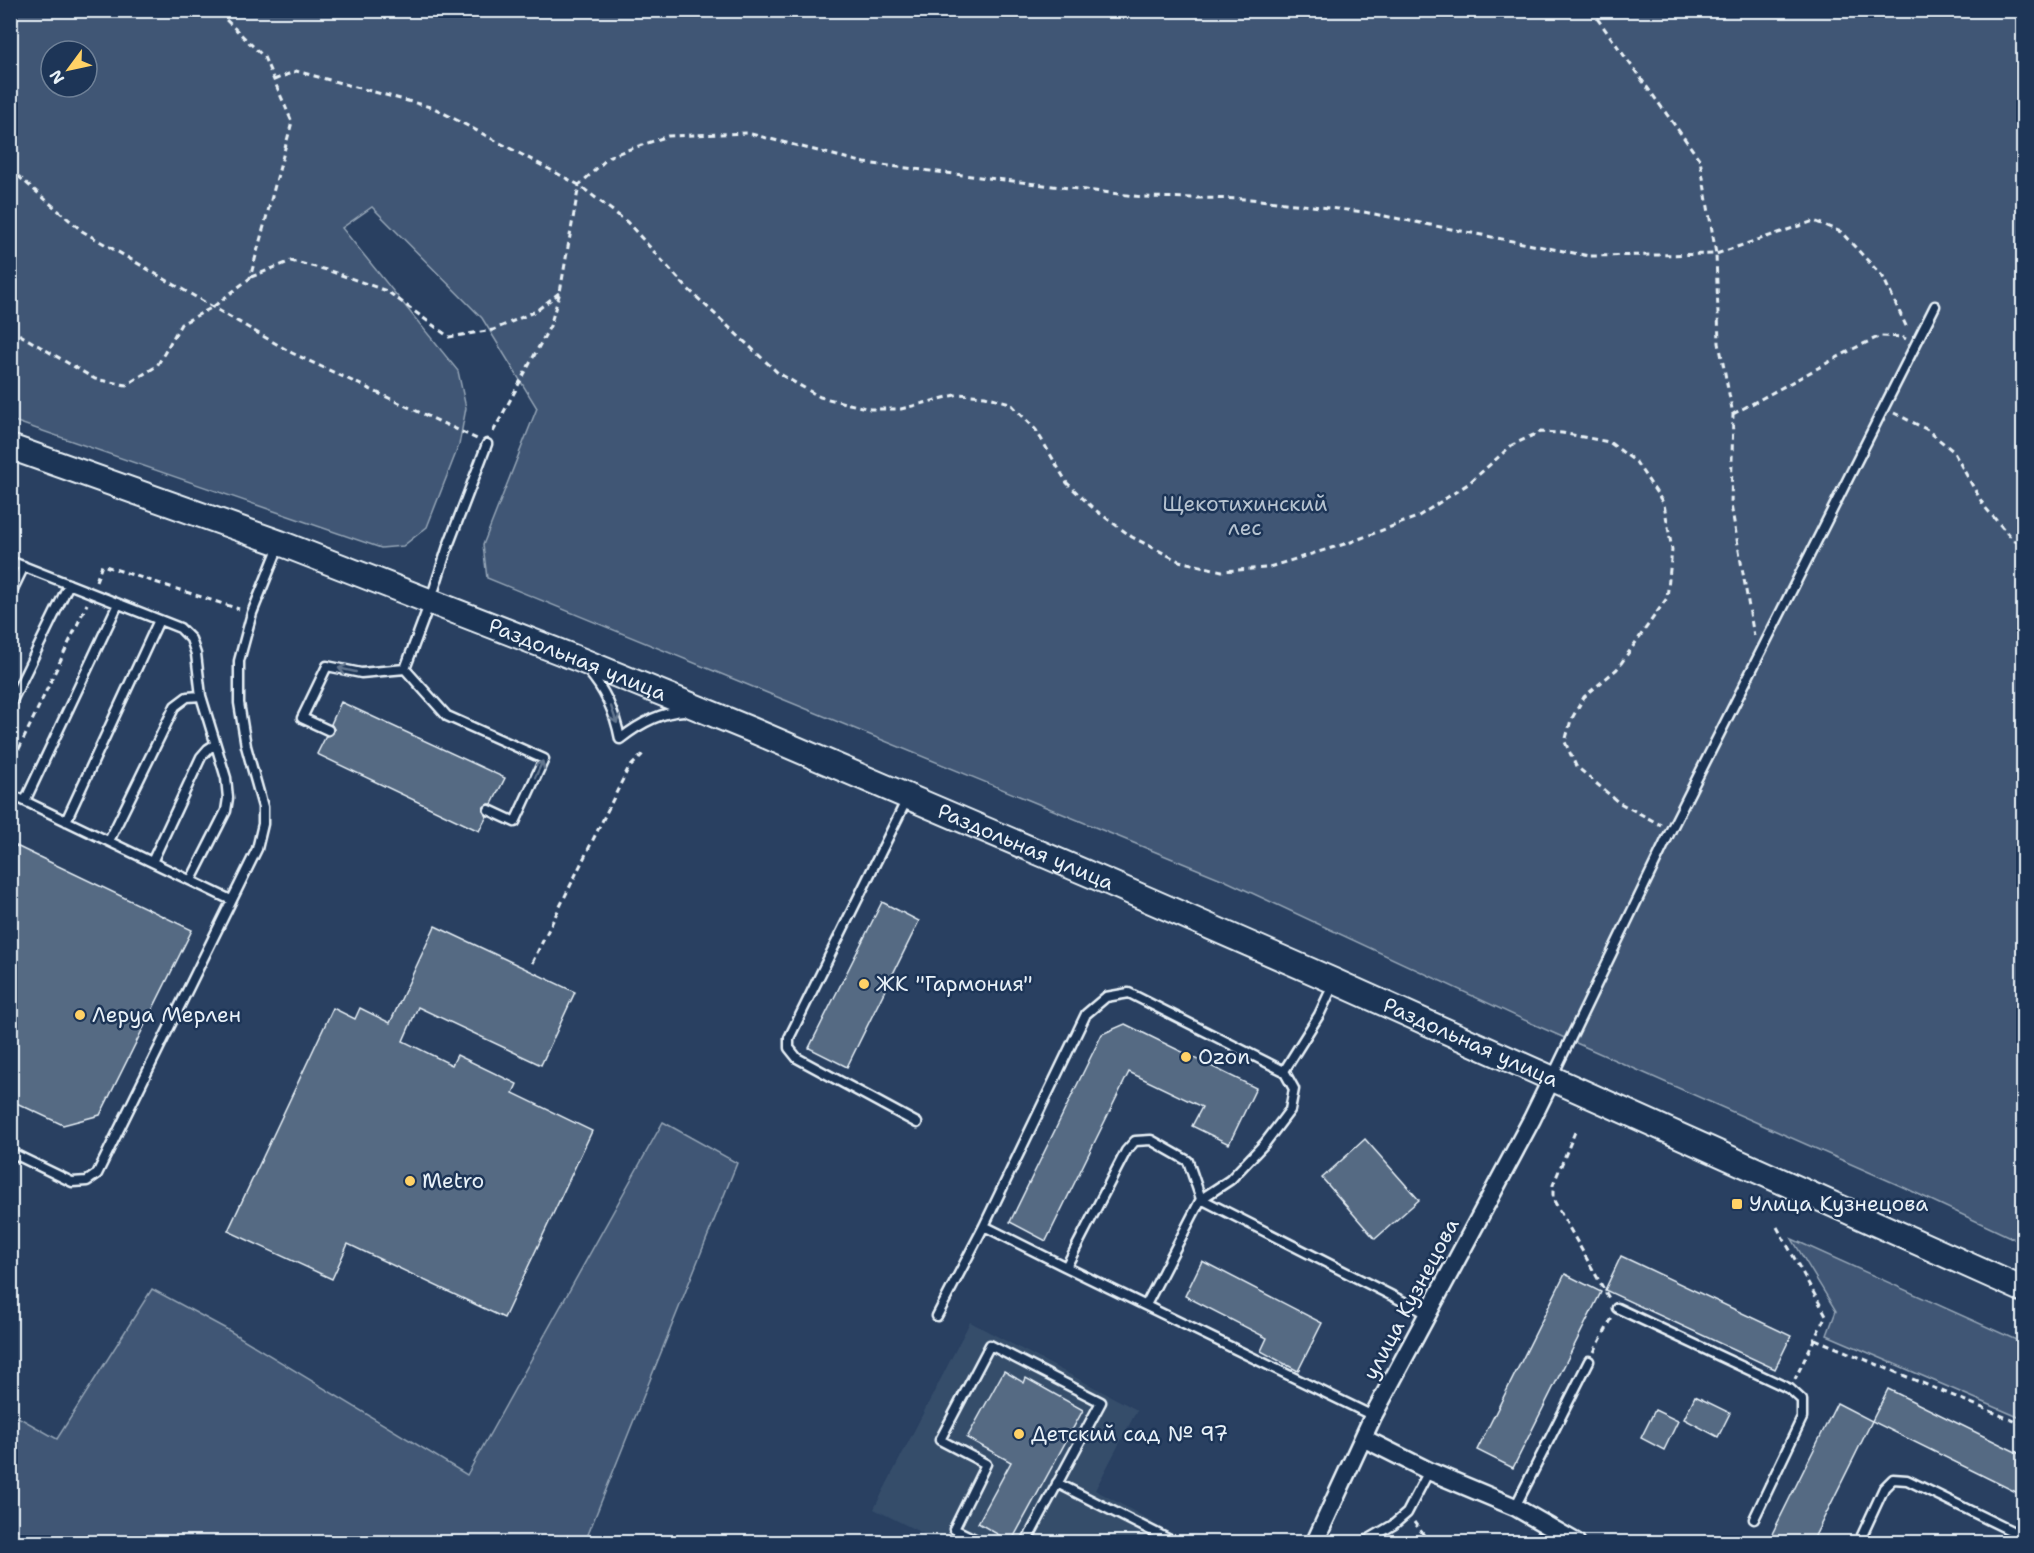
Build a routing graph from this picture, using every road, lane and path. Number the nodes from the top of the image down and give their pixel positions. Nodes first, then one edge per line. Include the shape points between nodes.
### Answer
1 (216, 10) edge
2 (1591, 10) edge
3 (274, 80) junction
4 (10, 169) edge
5 (579, 185) junction
6 (1716, 254) junction
7 (250, 278) junction
8 (560, 292) junction
9 (1935, 306) dead end
10 (213, 307) junction
11 (10, 328) edge
12 (1915, 345) junction
13 (1883, 408) junction
14 (1733, 414) junction
15 (487, 444) junction
16 (10, 447) edge
17 (280, 543) junction
18 (2024, 546) edge
19 (10, 561) edge
20 (24, 566) junction
21 (69, 584) junction
22 (10, 595) edge
23 (430, 602) junction
24 (118, 604) junction
25 (159, 620) junction
26 (1758, 658) junction
27 (578, 659) junction
28 (405, 669) junction
29 (201, 696) junction
30 (10, 705) edge
31 (704, 710) junction
32 (328, 730) dead end
33 (214, 745) junction
34 (645, 752) dead end
35 (10, 794) edge
36 (908, 796) junction
37 (25, 801) junction
38 (489, 810) dead end
39 (66, 821) junction
40 (1671, 830) junction
41 (109, 841) junction
42 (152, 862) junction
43 (191, 880) junction
44 (231, 900) junction
45 (532, 963) dead end
46 (1334, 981) junction
47 (1284, 1071) junction
48 (1551, 1080) junction
49 (917, 1123) dead end
50 (1575, 1132) dead end
51 (10, 1152) edge
52 (1201, 1199) junction
53 (984, 1226) junction
54 (1777, 1227) dead end
55 (1066, 1267) junction
56 (2024, 1290) edge
57 (1146, 1305) junction
58 (1617, 1308) junction
59 (1428, 1314) junction
60 (937, 1316) dead end
61 (1815, 1339) junction
62 (1589, 1361) joint
63 (1790, 1389) junction
64 (1373, 1416) junction
65 (2024, 1425) edge
66 (1363, 1438) junction
67 (1429, 1471) junction
68 (1057, 1484) junction
69 (1515, 1507) junction
70 (1407, 1513) junction
71 (1754, 1519) dead end
72 (2024, 1537) edge
73 (981, 1542) edge
74 (1026, 1542) edge
75 (1174, 1542) edge
76 (1315, 1542) edge
77 (1364, 1542) edge
78 (1429, 1542) edge
79 (1576, 1542) edge
80 (1859, 1542) edge

1 - 3 path via 264,57
2 - 6 path via 1700,160
3 - 5 path via 296,71 434,108
3 - 7 path via 292,122
4 - 10 path via 82,231
5 - 6 path via 610,156 668,136 747,133 865,163 1143,197 1250,199 1364,212 1589,256
5 - 8 path
5 - 40 path via 627,222 687,288 778,373 820,397 870,409 901,408 959,394 1010,404 1036,430 1067,483 1132,537 1179,561 1222,571 1266,568 1417,517 1468,484 1512,445 1540,432 1609,442 1636,462 1664,504 1672,550 1667,598 1617,669 1584,697 1571,720 1565,742 1576,766 1618,802
6 - 12 path via 1814,221 1841,232 1882,277
6 - 14 path via 1719,343
7 - 8 path via 291,261 327,270 387,291 449,337 494,330 536,311
7 - 10 path
8 - 15 path via 550,326
9 - 12 lane
10 - 11 path via 181,324 157,366 126,385 95,379
10 - 15 path via 292,353
12 - 13 lane
12 - 14 path via 1902,337 1880,336
13 - 18 path via 1926,429 1953,451 1984,506 2013,540
13 - 26 lane
14 - 26 path via 1731,505
15 - 23 lane
16 - 17 main road, Раздольная улица
17 - 23 main road, Раздольная улица
17 - 44 lane via 252,613 239,661 239,703 263,807 263,824 257,849
19 - 20 lane
20 - 21 lane
20 - 22 lane
21 - 24 lane
21 - 30 lane
23 - 27 main road, Раздольная улица
23 - 28 lane
24 - 25 lane
24 - 37 lane
25 - 29 lane via 180,628 191,639
25 - 39 lane
26 - 40 lane
27 - 31 main road, Раздольная улица
27 -> 31 lane via 607,696 620,739 654,718
28 -> 32 lane via 361,673 327,666 302,718
38 -> 28 lane via 515,822 544,759 447,716
29 - 33 lane
29 - 41 lane via 187,697 175,706
31 - 36 main road, Раздольная улица
33 - 42 lane via 201,757
33 - 43 lane via 226,778 226,811
34 - 45 path via 628,769
35 - 37 lane
36 - 46 main road, Раздольная улица
36 - 49 lane via 789,1038 789,1048 797,1058
37 - 39 lane
39 - 41 lane
40 - 48 lane
41 - 42 lane
42 - 43 lane
43 - 44 lane
44 - 51 lane via 97,1174 87,1181 72,1182
46 - 47 lane
46 - 48 main road, Раздольная улица
47 - 52 lane via 1294,1089 1290,1110 1230,1180
47 - 53 lane via 1129,993 1106,997 1086,1014
48 - 56 main road, Раздольная улица
48 - 59 street, улица Кузнецова
50 - 58 path via 1553,1185 1553,1199 1604,1293
52 - 55 lane via 1188,1161 1151,1140 1135,1142 1126,1150
52 - 57 lane
52 - 59 lane
53 - 55 lane
53 - 60 lane
54 - 61 path via 1826,1315
55 - 57 lane
57 - 64 lane
58 - 62 path
58 - 63 lane
59 - 64 street, улица Кузнецова
61 - 63 path
61 - 65 path
62 - 69 lane
63 - 71 lane via 1802,1400 1802,1418
64 - 66 street, улица Кузнецова
66 - 67 street
66 - 76 street, улица Кузнецова
67 - 69 street
67 - 70 lane
68 - 73 lane via 1101,1402 990,1346 940,1440 986,1464 954,1529
68 - 74 lane
68 - 75 lane
69 - 79 street
70 - 77 lane
70 - 78 path
72 - 80 lane via 1907,1480 1893,1479 1884,1488

